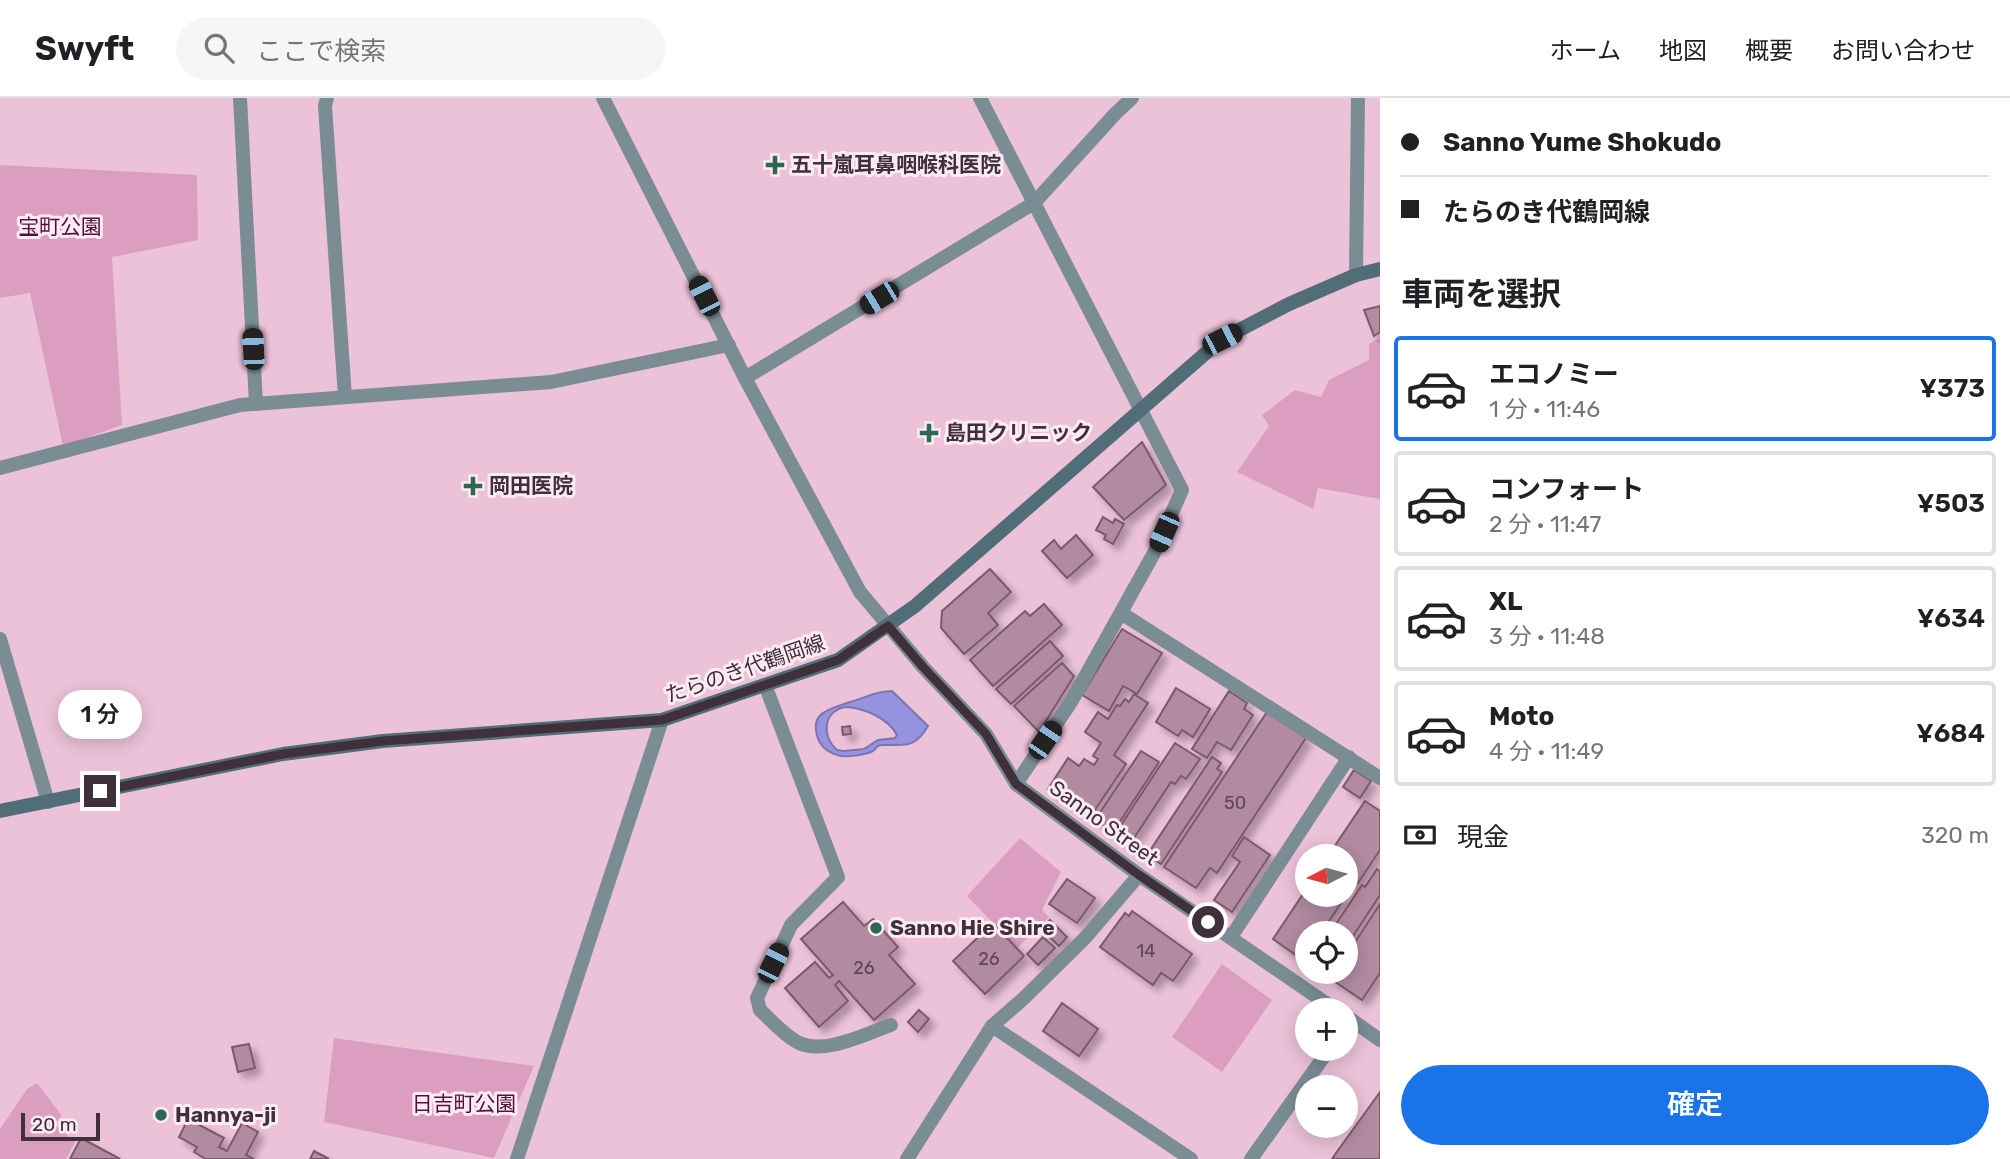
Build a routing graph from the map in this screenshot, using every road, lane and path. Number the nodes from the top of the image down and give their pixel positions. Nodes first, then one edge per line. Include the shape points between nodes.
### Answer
1 (240, 98) edge
2 (327, 98) edge
3 (603, 98) edge
4 (980, 98) edge
5 (1132, 98) edge
6 (1358, 98) edge
7 (1034, 203) junction
8 (1380, 269) edge
9 (1356, 275) junction
10 (729, 345) junction
11 (746, 378) junction
12 (345, 397) junction
13 (256, 404) junction
14 (1141, 407) junction
15 (0, 468) edge
16 (1121, 613) junction
17 (888, 626) junction
18 (0, 639) edge
19 (765, 685) junction
20 (662, 720) junction
21 (1349, 757) junction
22 (1380, 778) edge
23 (1016, 784) junction
24 (48, 802) junction
25 (0, 811) edge
26 (1139, 875) junction
27 (1231, 937) junction
28 (1319, 998) edge
29 (891, 1025) dead end
30 (992, 1026) junction
31 (1358, 1027) edge
32 (1380, 1040) edge
33 (1321, 1061) edge
34 (517, 1159) edge
35 (907, 1159) edge
36 (1191, 1159) edge
37 (1251, 1159) edge

1 - 13 street
2 - 12 street
3 - 10 street, Sanno Street
4 - 7 street
5 - 7 street
6 - 9 street
7 - 11 street
7 - 14 street
8 - 9 main road, たらのき代鶴岡線
9 - 14 main road, たらのき代鶴岡線 via 1222,339
10 - 11 street, Sanno Street
10 - 12 street via 551,382
11 - 17 street, Sanno Street via 860,592
12 - 13 street
13 - 15 street
14 - 16 street via 1182,490
14 - 17 main road, たらのき代鶴岡線
16 - 21 street
16 - 23 street via 1071,702
17 - 19 main road, たらのき代鶴岡線 via 838,660
17 - 23 street, Sanno Street via 986,734
18 - 24 street
19 - 20 main road, たらのき代鶴岡線
19 - 29 street via 838,877 791,925 757,998 758,1005 796,1042 808,1046 832,1045
20 - 24 main road, たらのき代鶴岡線 via 383,741 283,754
20 - 34 street
21 - 22 street
21 - 27 street
23 - 26 street, Sanno Street
24 - 25 main road, たらのき代鶴岡線
26 - 27 street, Sanno Street
26 - 30 street via 1085,938
27 - 28 street, Sanno Street
30 - 35 street
30 - 36 street
31 - 32 street
33 - 37 street

